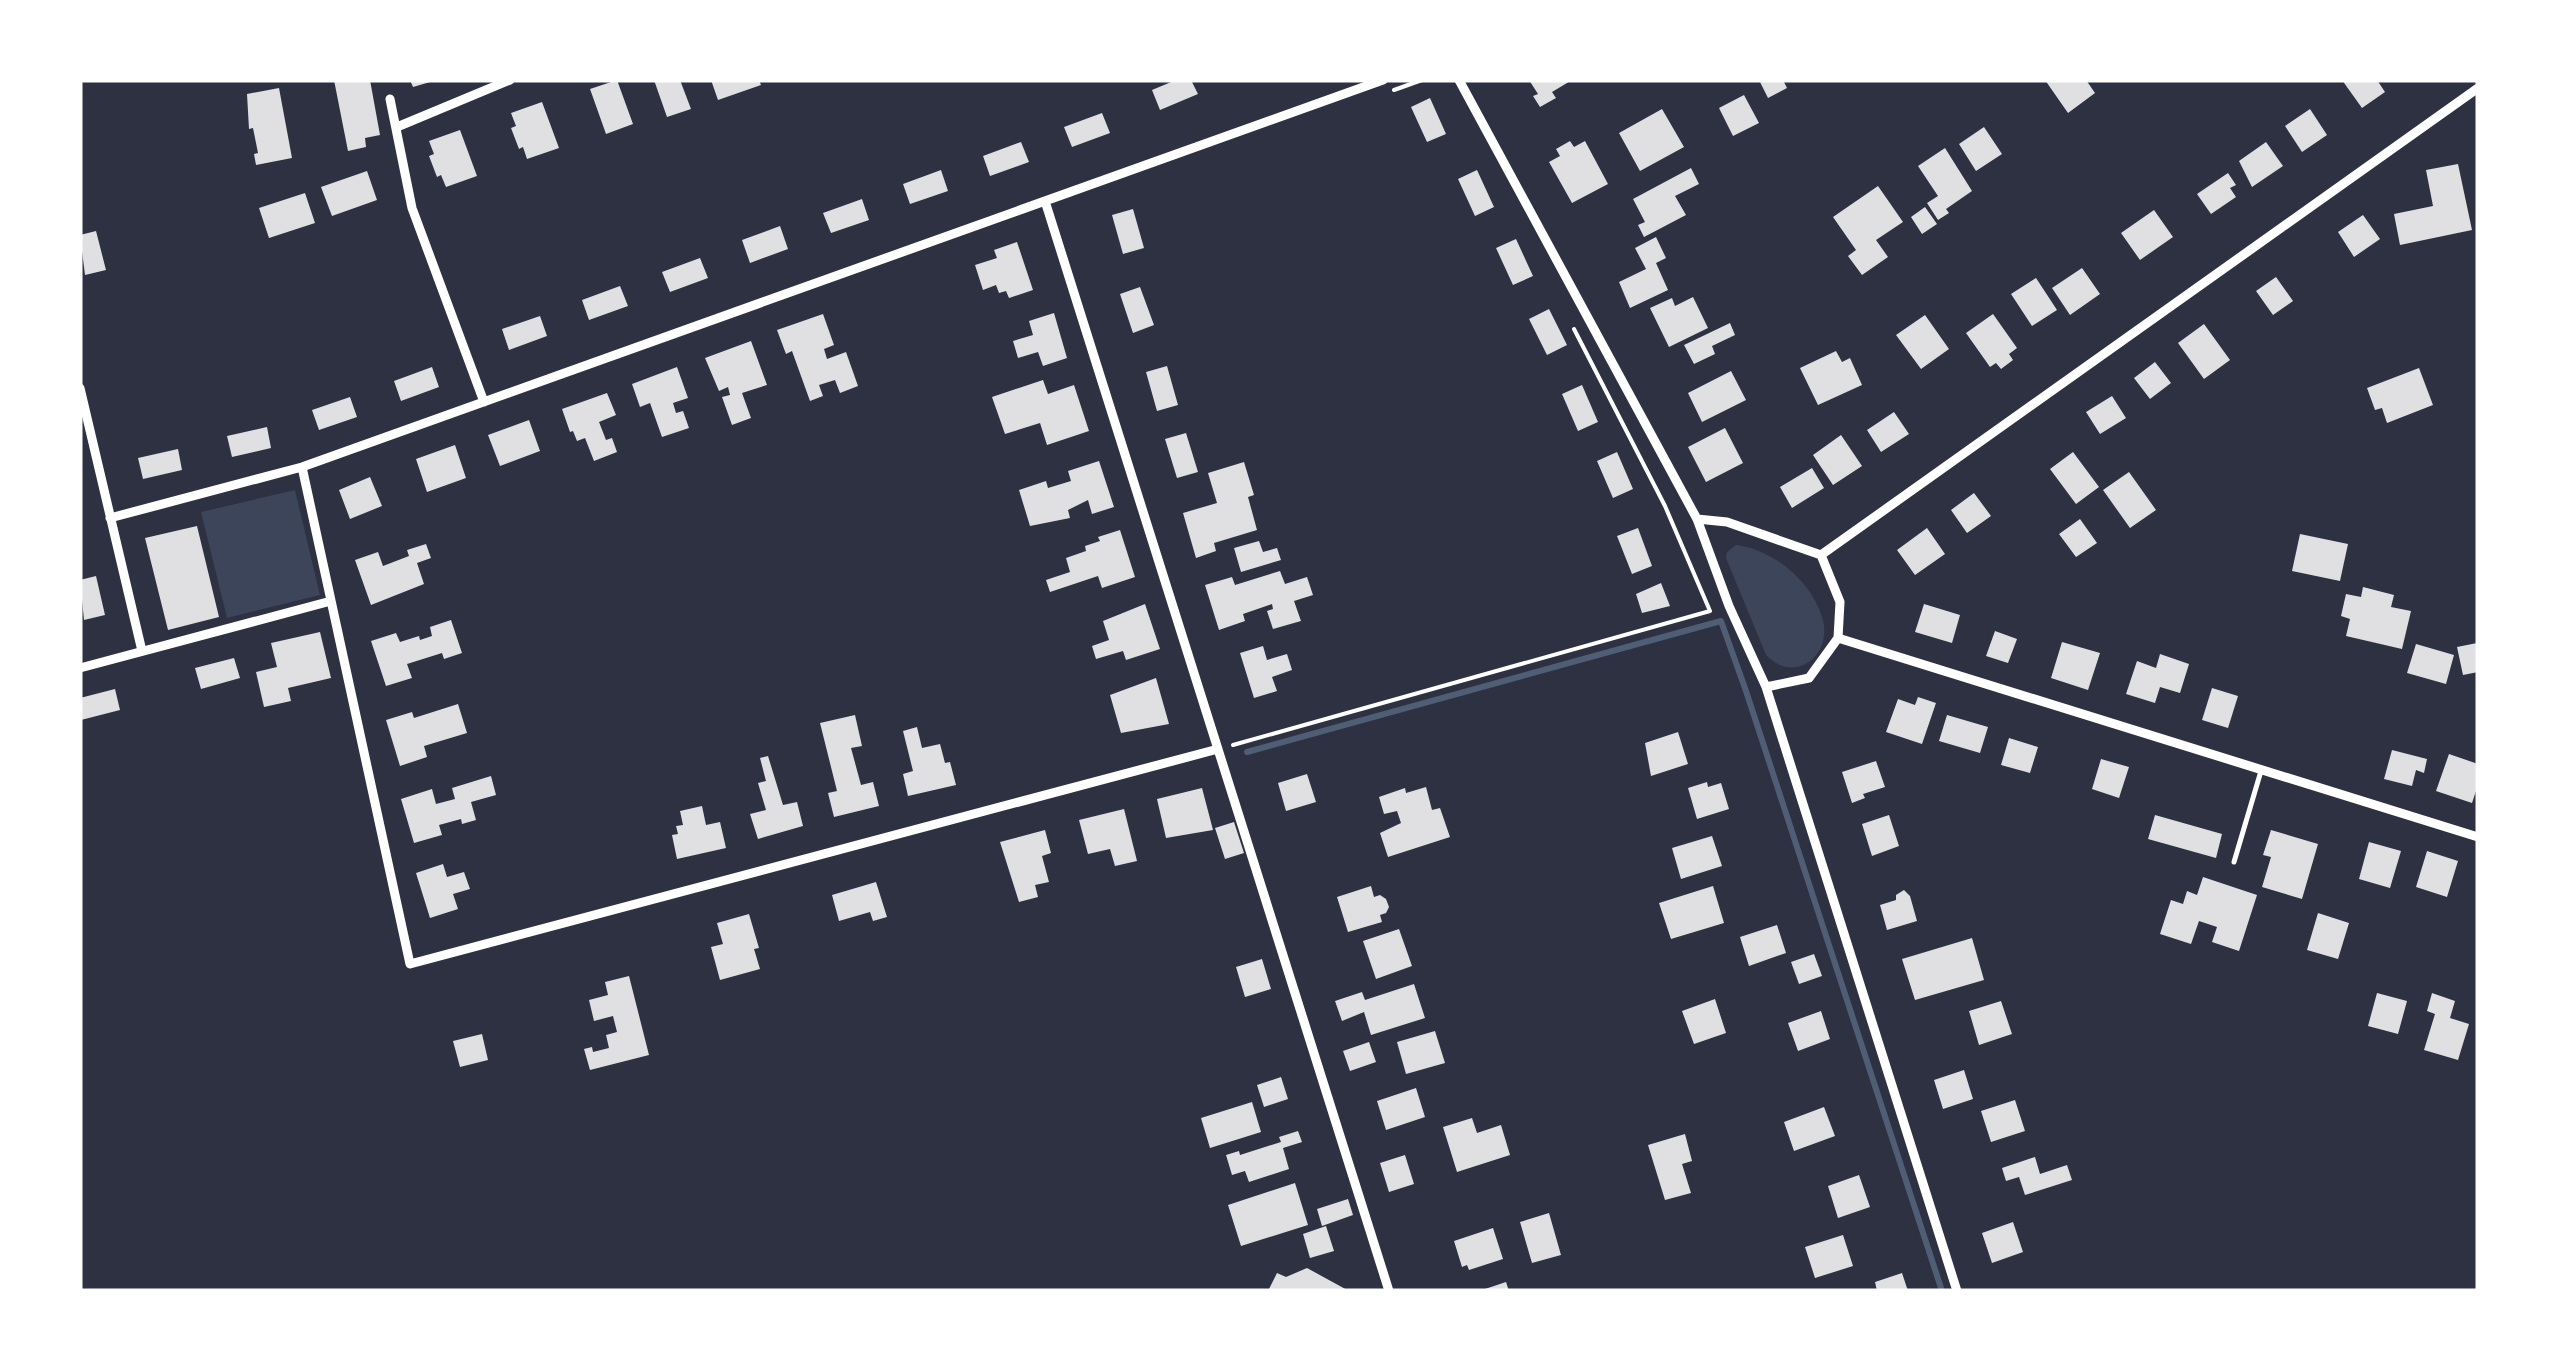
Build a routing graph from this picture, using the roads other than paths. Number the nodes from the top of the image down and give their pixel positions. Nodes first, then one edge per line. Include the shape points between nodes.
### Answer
1 (510, 80) edge
2 (1383, 80) edge
3 (1459, 80) edge
4 (2478, 88) edge
5 (390, 99) dead end
6 (396, 126) junction
7 (1046, 201) junction
8 (80, 388) edge
9 (484, 402) junction
10 (302, 467) junction
11 (110, 518) junction
12 (1698, 519) junction
13 (1821, 555) junction
14 (331, 601) junction
15 (1838, 638) junction
16 (142, 651) junction
17 (80, 668) edge
18 (1766, 687) junction
19 (1218, 749) junction
20 (2262, 768) junction
21 (2478, 836) edge
22 (2234, 862) dead end
23 (1390, 1291) edge
24 (1957, 1291) edge

1 - 6 street
2 - 7 street
3 - 12 street
4 - 13 street
5 - 6 street
6 - 9 street via 412,208
7 - 9 street
7 - 19 street
8 - 11 street
9 - 10 street
10 - 11 street
10 - 14 street
11 - 16 street
12 - 13 street via 1727,522
12 - 18 street
13 - 15 street via 1840,602
14 - 16 street
14 - 19 street via 410,964
15 - 18 street via 1809,678
15 - 20 street
16 - 17 street
18 - 24 street
19 - 23 street
20 - 21 street
20 - 22 lane

